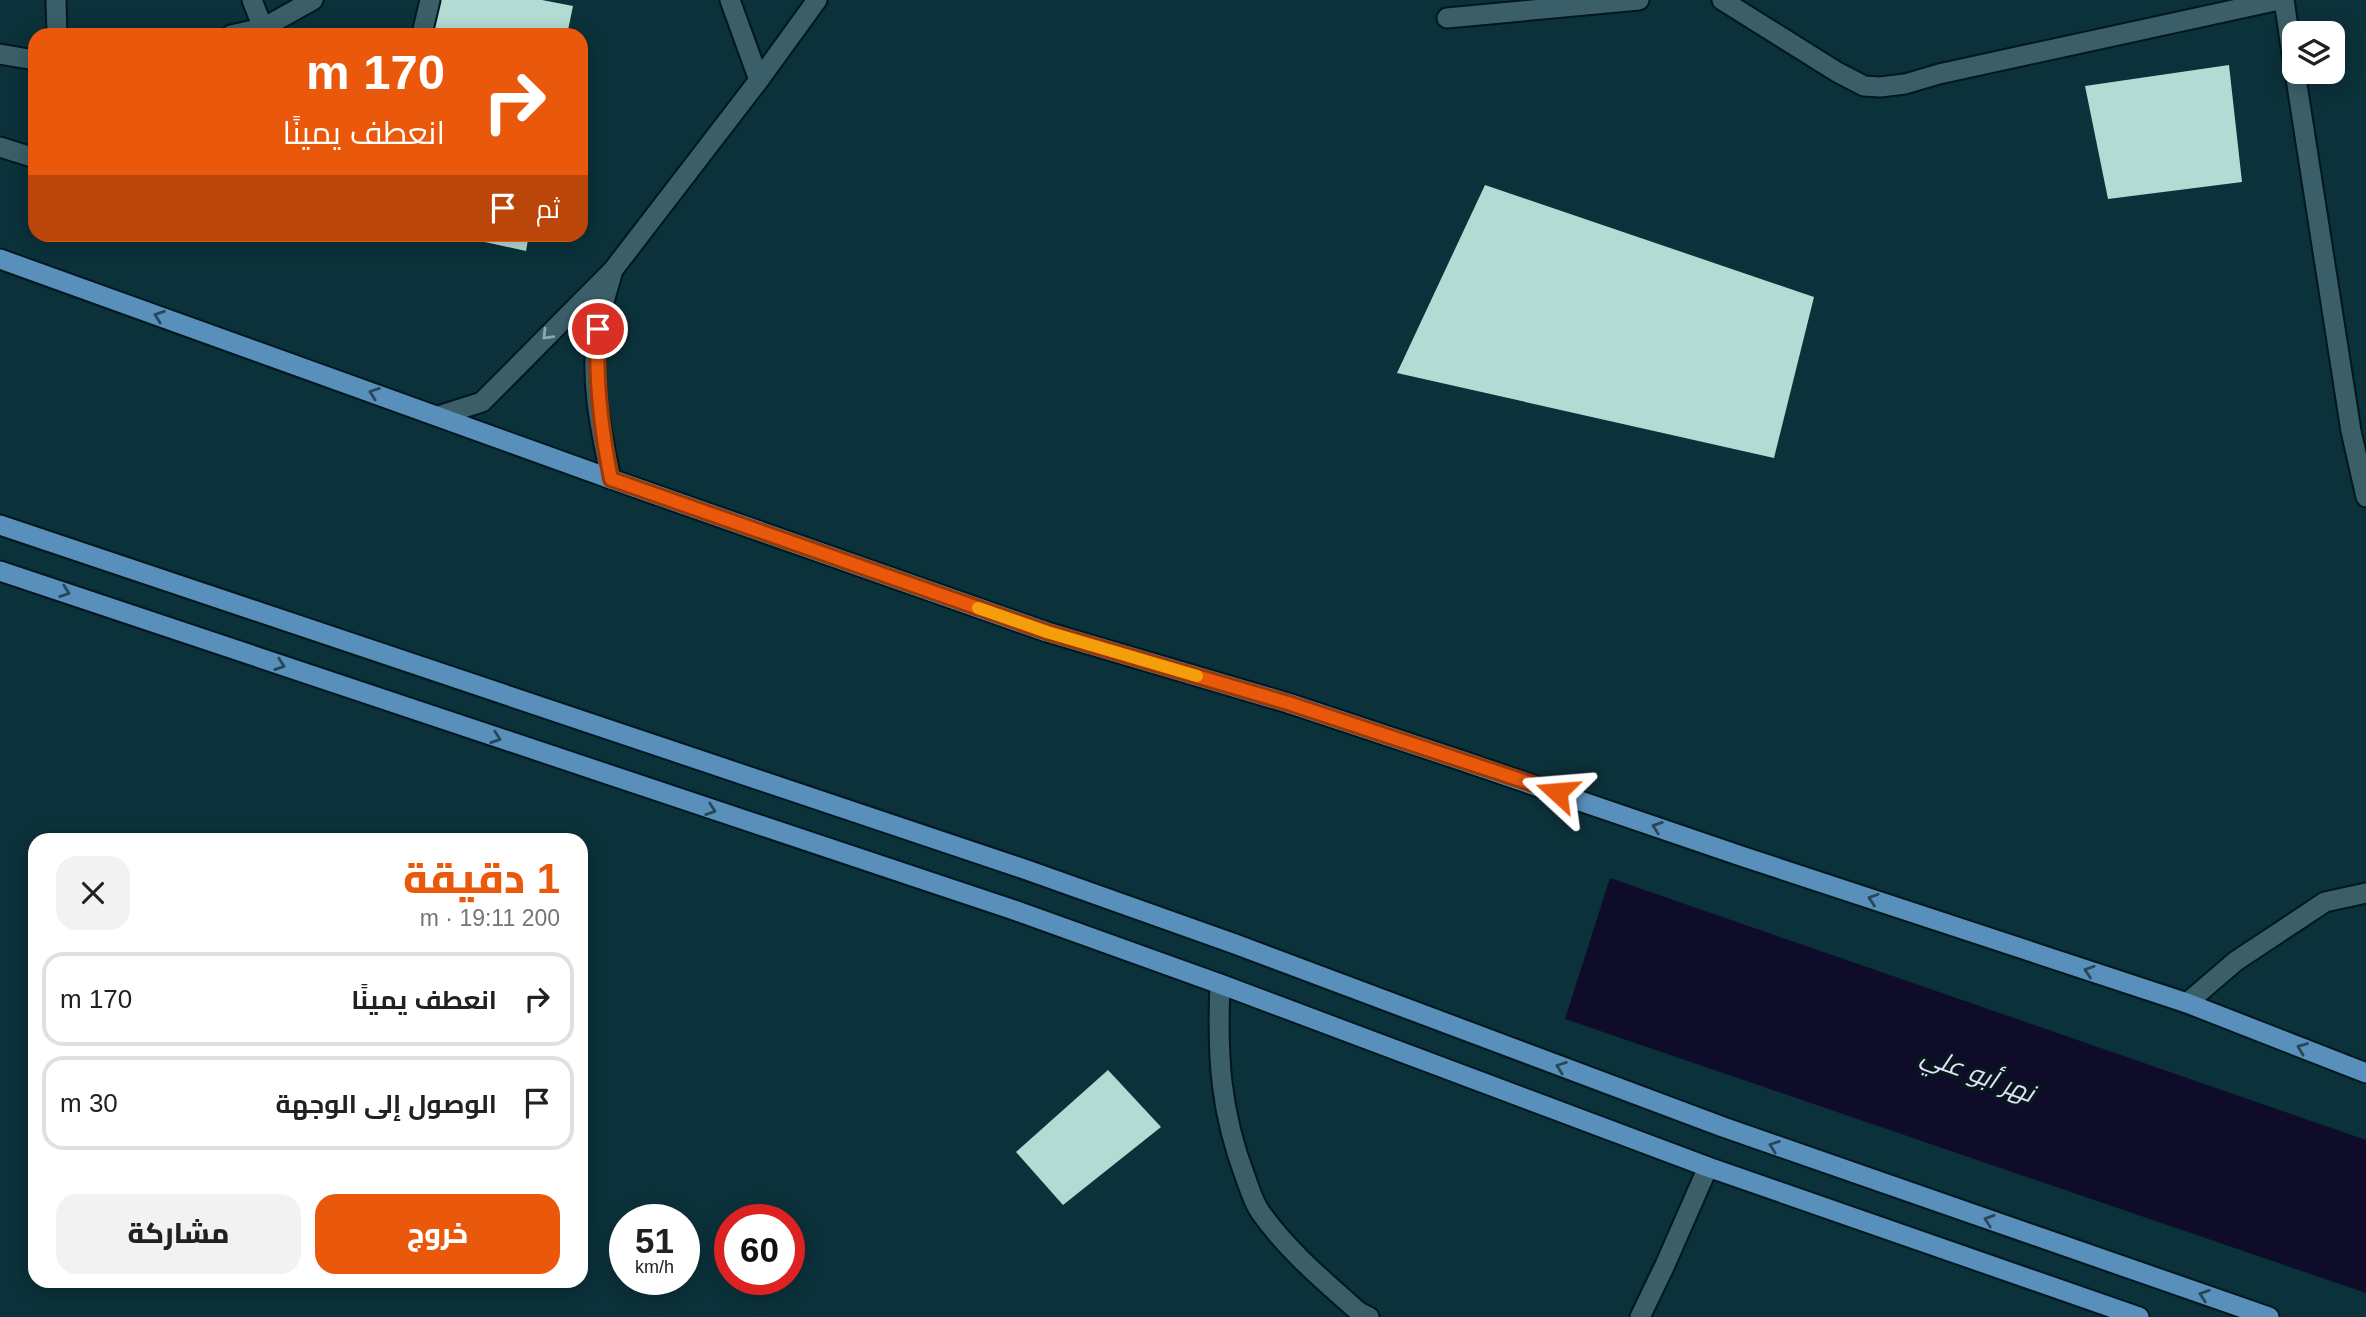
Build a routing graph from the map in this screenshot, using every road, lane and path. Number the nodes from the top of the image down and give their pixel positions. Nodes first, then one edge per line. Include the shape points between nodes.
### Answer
1 (56, 0) edge
2 (252, 0) edge
3 (313, 0) edge
4 (430, 0) edge
5 (730, 0) edge
6 (817, 0) edge
7 (1639, 0) edge
8 (1722, 0) edge
9 (2281, 0) edge
10 (1447, 18) dead end
11 (2285, 21) edge
12 (57, 28) edge
13 (262, 28) joint
14 (423, 28) edge
15 (0, 54) edge
16 (28, 59) edge
17 (759, 80) junction
18 (2297, 84) edge
19 (0, 147) edge
20 (28, 156) edge
21 (0, 259) edge
22 (613, 270) junction
23 (438, 416) junction
24 (611, 479) junction
25 (2366, 497) edge
26 (0, 525) edge
27 (0, 571) edge
28 (2366, 893) edge
29 (1220, 984) junction
30 (2187, 1003) junction
31 (2366, 1073) edge
32 (1708, 1167) junction
33 (1369, 1317) edge
34 (1640, 1317) edge
35 (2138, 1317) edge
36 (2269, 1317) edge

1 - 12 street
2 - 13 street
3 - 13 street
4 - 14 street
5 - 17 street
6 - 17 street
7 - 10 street
8 - 9 street via 1837,72 1864,86 1880,87
9 - 11 street
15 - 16 street
17 - 22 street
18 - 25 street via 2351,431
19 - 20 street
23 -> 21 main road
22 -> 23 street via 482,402
22 - 24 street via 598,329 596,370
23 - 24 main road
30 -> 24 main road via 1288,703 1047,632
36 -> 26 main road via 1774,1145 1027,870
27 -> 29 main road
28 - 30 street via 2325,902 2236,961
29 - 32 main road
29 - 33 street via 1222,1092 1235,1149 1259,1212 1309,1268
31 -> 30 main road
32 - 34 street
32 - 35 main road

